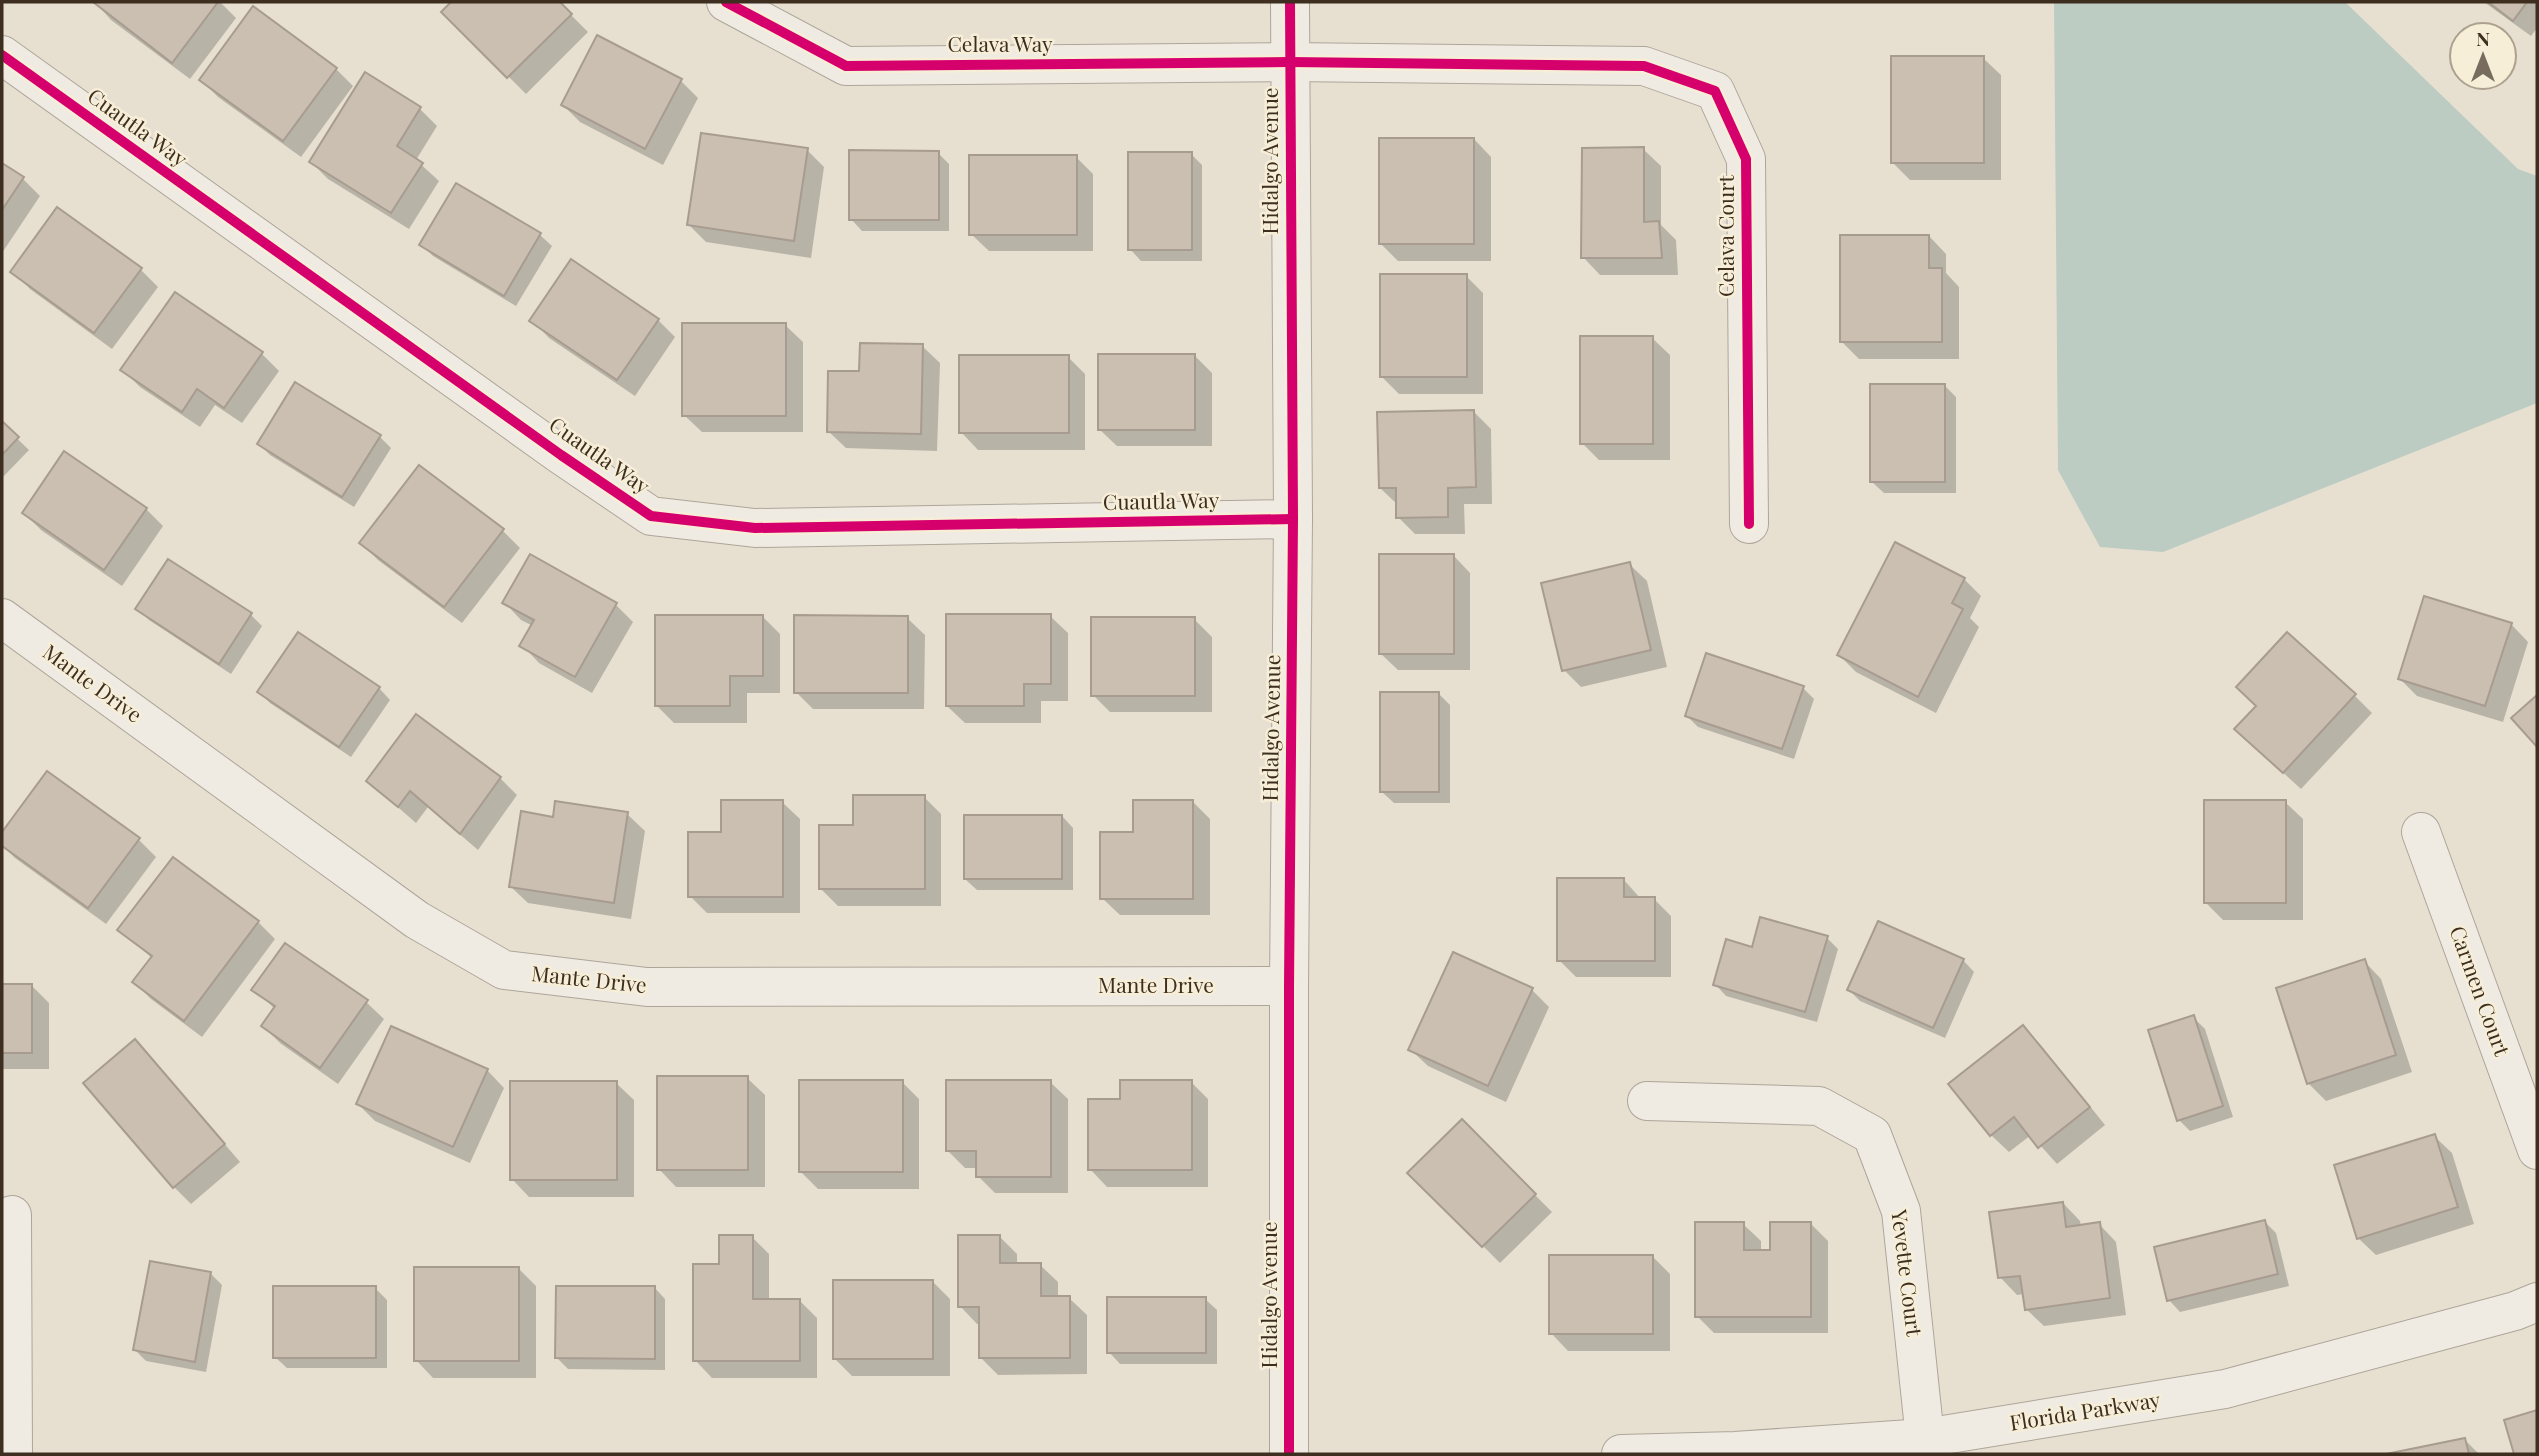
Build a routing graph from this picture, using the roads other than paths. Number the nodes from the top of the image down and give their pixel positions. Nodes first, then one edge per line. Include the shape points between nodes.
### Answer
1 (726, 2) edge
2 (1290, 2) edge
3 (2, 55) edge
4 (1289, 62) junction
5 (1293, 519) junction
6 (1749, 524) dead end
7 (2, 618) edge
8 (2421, 832) dead end
9 (1289, 986) junction
10 (1647, 1101) dead end
11 (2537, 1150) edge
12 (12, 1215) dead end
13 (2537, 1302) edge
14 (1925, 1438) junction
15 (13, 1454) edge
16 (1289, 1454) edge
17 (1620, 1454) edge

1 - 4 street, Celava Way via 846,66
2 - 4 street, Hidalgo Avenue
3 - 5 street, Cuautla Way via 651,516 755,528
4 - 5 street, Hidalgo Avenue
4 - 6 street, Celava Court via 1644,66 1715,91 1746,159
5 - 9 street, Hidalgo Avenue
7 - 9 street, Mante Drive via 417,920 505,970 647,987
8 - 11 street, Carmen Court
9 - 16 street, Hidalgo Avenue
10 - 14 street, Yevette Court via 1819,1106 1872,1135 1901,1211
12 - 15 street
13 - 14 street, Florida Parkway via 2225,1389
14 - 17 street, Florida Parkway

